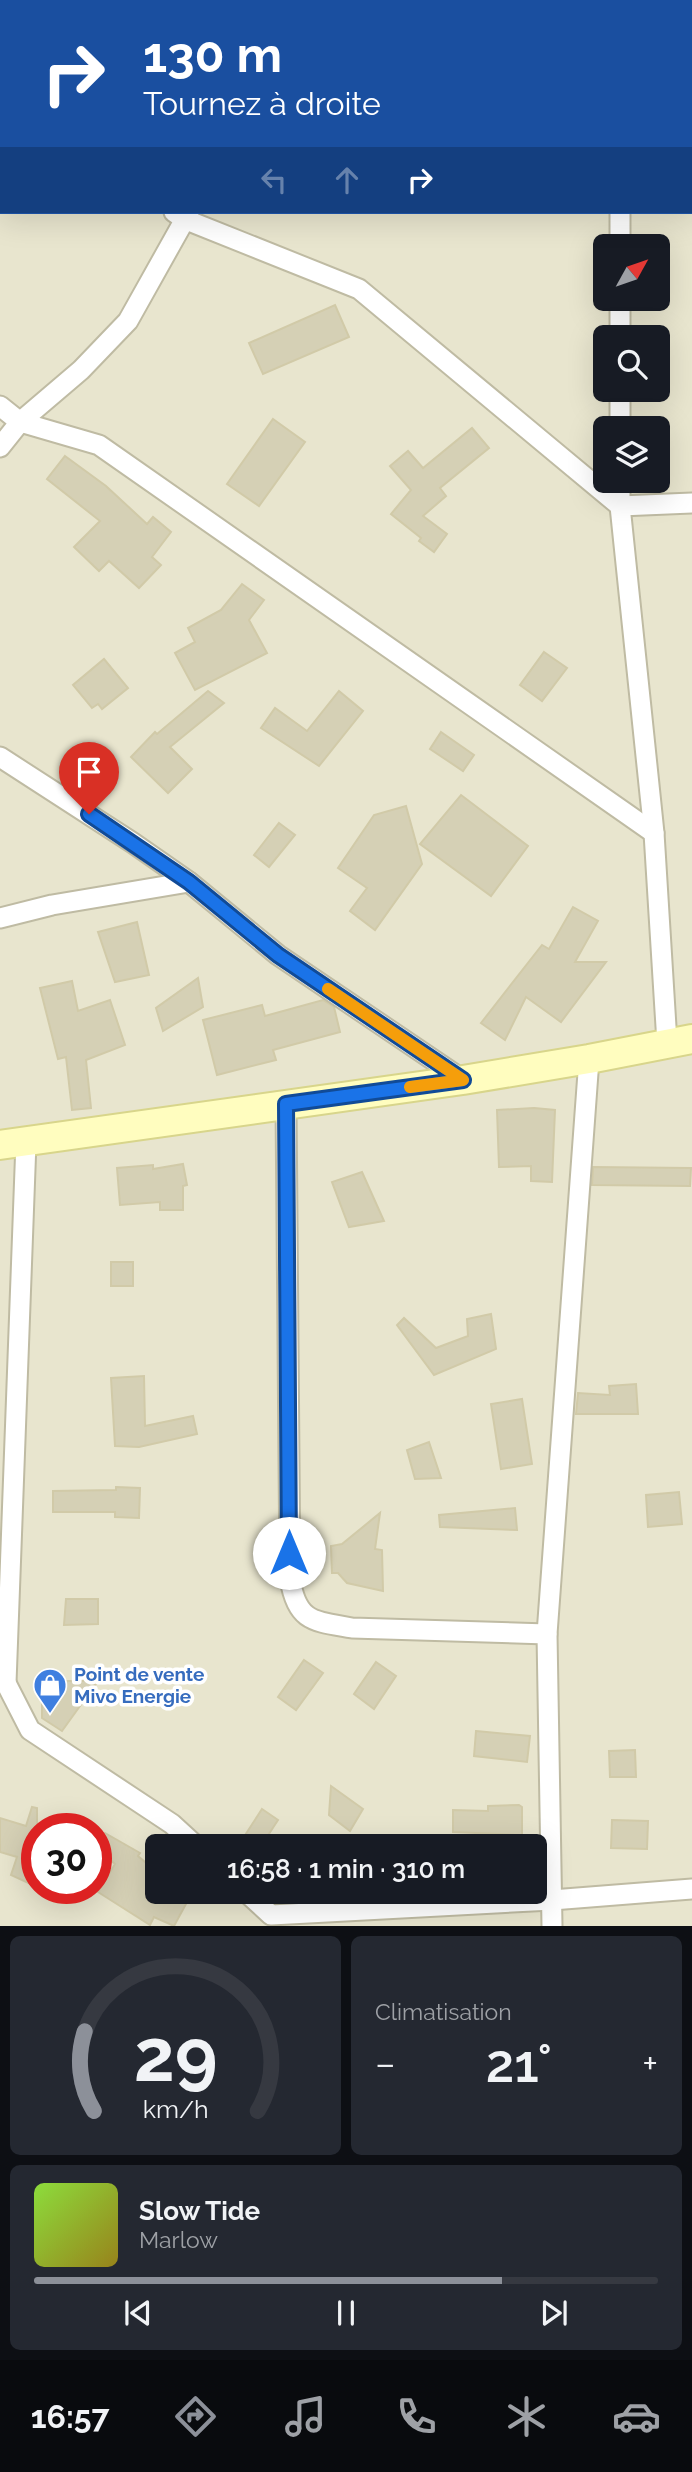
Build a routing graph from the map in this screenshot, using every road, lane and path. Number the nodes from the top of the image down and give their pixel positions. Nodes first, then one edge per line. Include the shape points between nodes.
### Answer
1 (182, 214) edge
2 (620, 214) edge
3 (620, 234) edge
4 (0, 406) edge
5 (20, 422) junction
6 (0, 447) edge
7 (620, 493) edge
8 (692, 503) edge
9 (620, 506) junction
10 (0, 757) edge
11 (654, 833) junction
12 (189, 882) junction
13 (0, 918) edge
14 (679, 1041) edge
15 (589, 1059) junction
16 (463, 1080) junction
17 (286, 1104) junction
18 (13, 1143) edge
19 (547, 1634) junction
20 (3, 1683) edge
21 (183, 1834) edge
22 (692, 1889) edge
23 (552, 1900) junction
24 (257, 1904) edge
25 (271, 1920) edge
26 (552, 1926) edge

1 - 5 street via 128,321 81,370
1 - 9 street via 359,289
2 - 3 street
4 - 5 street
5 - 6 street
5 - 11 street via 99,445
7 - 9 street
8 - 9 street
9 - 11 street
10 - 12 street
11 - 14 street
12 - 13 street
12 - 16 street via 278,955
14 - 15 street
15 - 16 street
15 - 19 street
16 - 17 street
17 - 18 street
17 - 19 street via 293,1599 303,1615 352,1628
18 - 20 street
19 - 23 street
20 - 21 street via 30,1730
22 - 23 street
23 - 25 street
23 - 26 street
24 - 25 street

